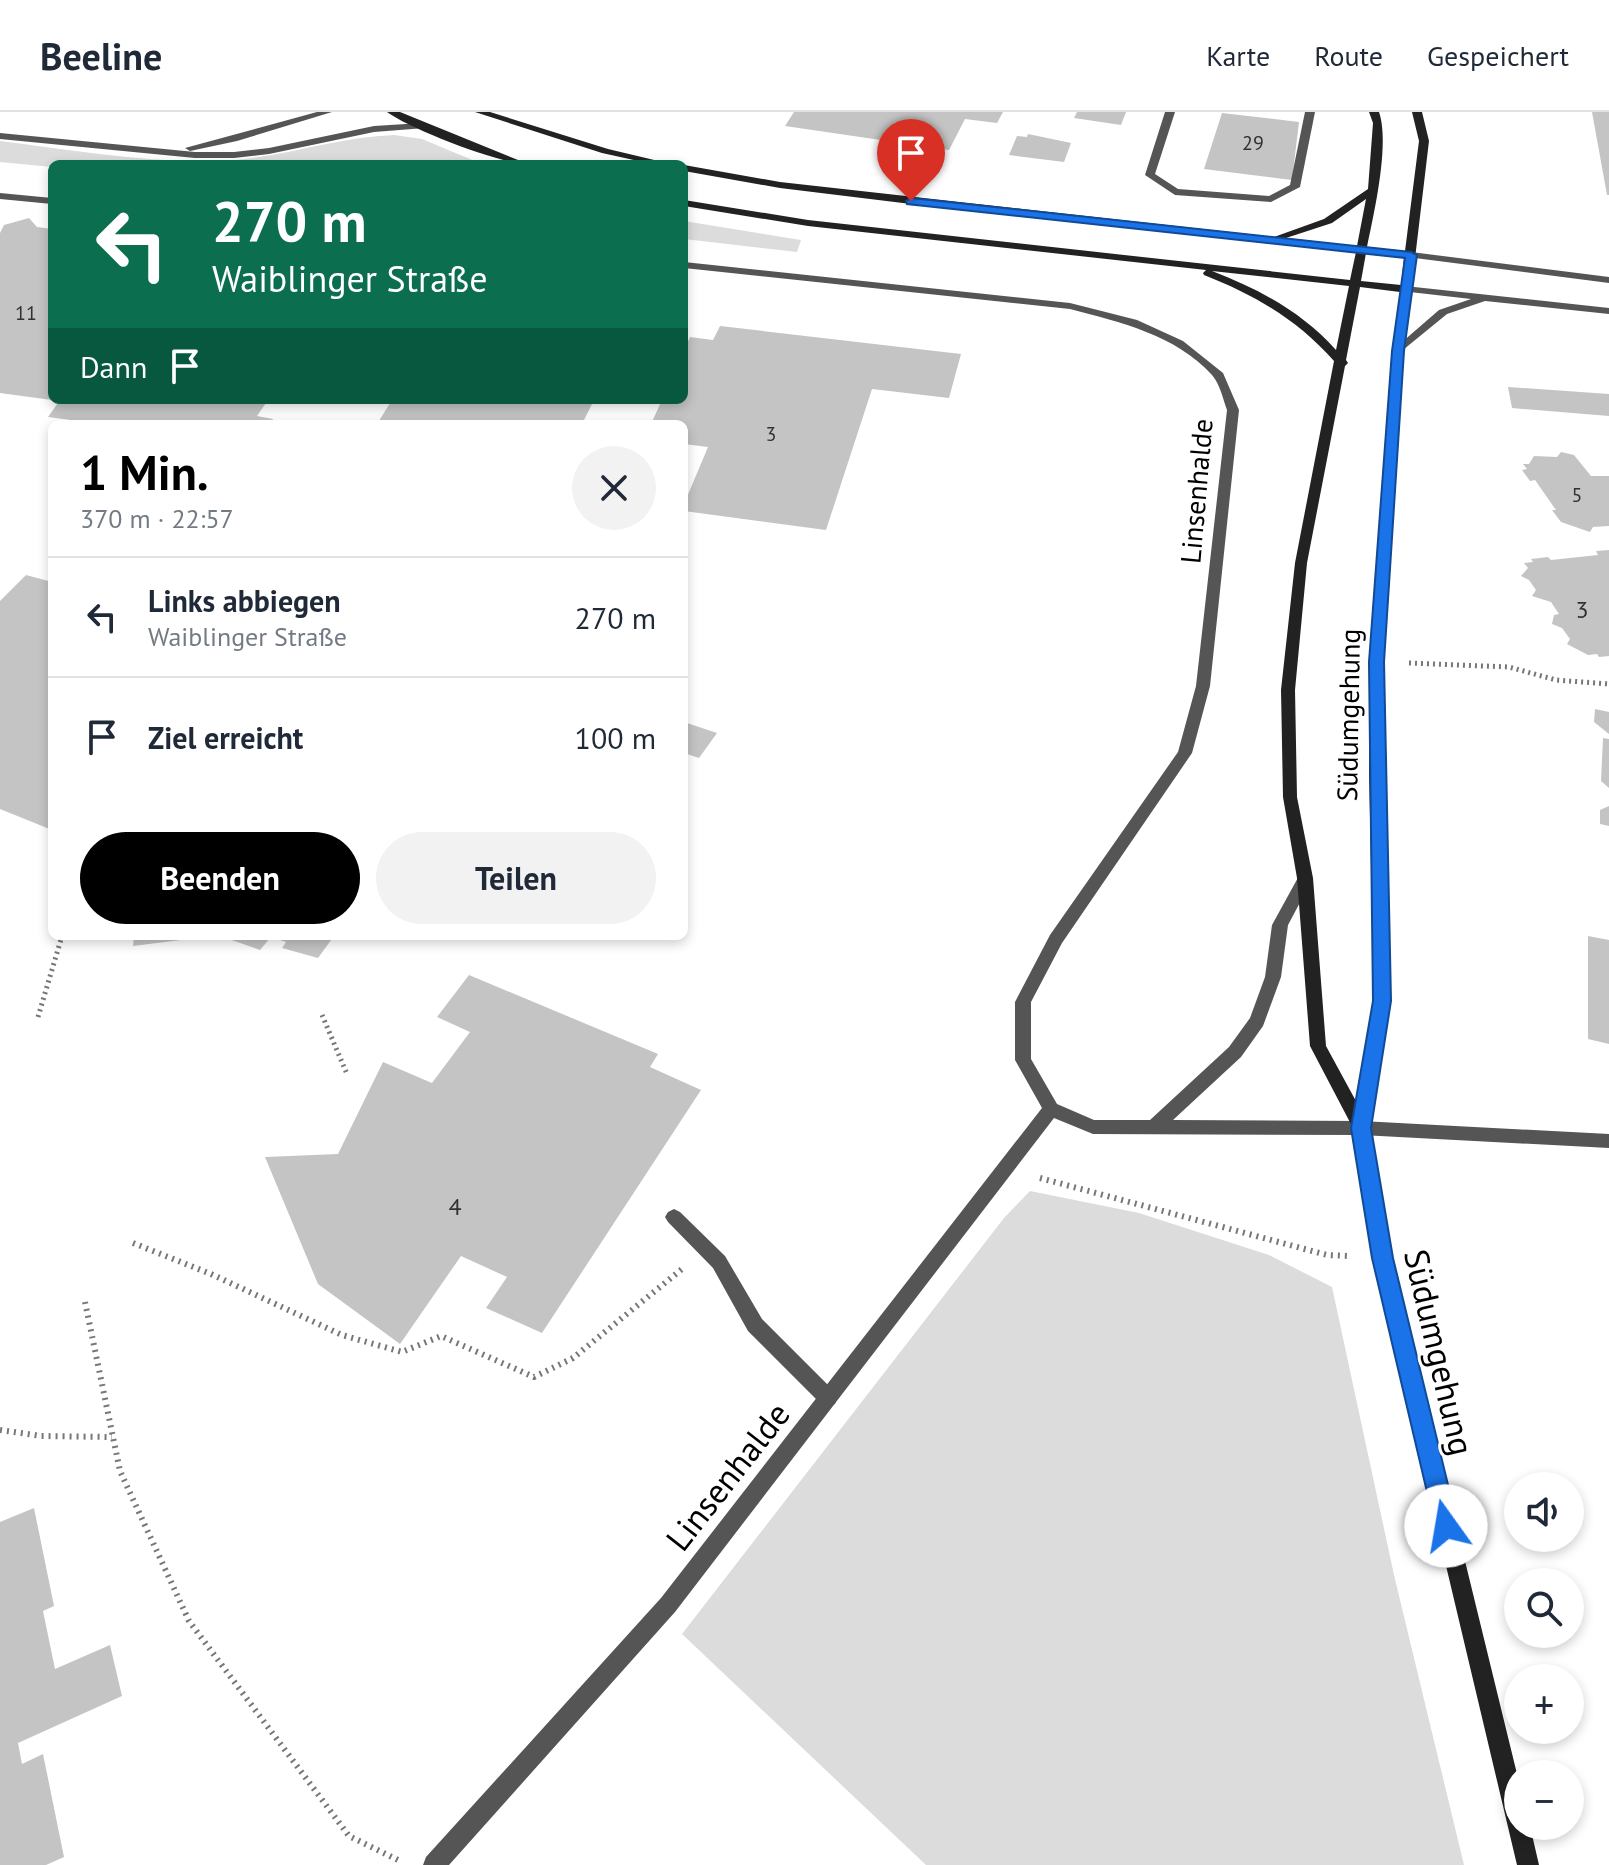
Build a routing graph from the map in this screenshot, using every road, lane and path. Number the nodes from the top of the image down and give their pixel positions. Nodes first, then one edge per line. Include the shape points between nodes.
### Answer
1 (287, 112) edge
2 (327, 112) edge
3 (392, 112) edge
4 (480, 112) edge
5 (1170, 112) edge
6 (1310, 112) edge
7 (1374, 112) edge
8 (1417, 112) edge
9 (422, 126) junction
10 (273, 129) junction
11 (0, 136) edge
12 (163, 151) junction
13 (512, 160) edge
14 (648, 160) edge
15 (688, 169) edge
16 (1373, 190) junction
17 (0, 196) edge
18 (48, 201) edge
19 (688, 204) edge
20 (1268, 240) junction
21 (1362, 250) junction
22 (1411, 255) junction
23 (1184, 264) junction
24 (688, 265) edge
25 (1609, 280) edge
26 (1355, 283) junction
27 (1405, 289) junction
28 (1493, 298) junction
29 (1609, 311) edge
30 (1398, 351) junction
31 (1342, 363) junction
32 (1377, 662) junction
33 (1609, 684) edge
34 (1305, 878) junction
35 (61, 940) edge
36 (322, 1015) dead end
37 (38, 1017) dead end
38 (347, 1074) dead end
39 (1051, 1109) junction
40 (1153, 1128) junction
41 (1361, 1128) junction
42 (1609, 1141) edge
43 (1012, 1161) junction
44 (674, 1217) dead end
45 (133, 1243) dead end
46 (706, 1250) junction
47 (1382, 1258) junction
48 (85, 1302) dead end
49 (828, 1398) junction
50 (0, 1430) edge
51 (112, 1437) junction
52 (1504, 1767) edge
53 (1522, 1840) edge
54 (407, 1865) edge
55 (434, 1865) edge
56 (1528, 1865) edge

1 - 10 street
2 - 10 street
3 - 9 main road
4 - 14 main road
5 - 6 street via 1150,175 1175,192 1271,199 1295,187
7 - 16 main road, Südumgehung via 1378,123
8 - 22 main road, Südumgehung via 1424,141
9 - 12 street via 374,129 234,155
9 - 13 main road
10 - 12 street
11 - 12 street
15 - 20 main road via 868,196
16 - 20 main road via 1328,221
16 - 21 main road, Südumgehung
17 - 18 street
19 - 23 main road via 808,223
20 - 21 main road
21 - 22 main road
21 - 26 main road, Südumgehung
22 - 25 street
22 - 27 main road, Südumgehung
23 - 26 main road
23 - 31 main road via 1290,311
24 - 39 street, Linsenhalde via 1070,306 1133,322 1179,343 1219,375 1233,410 1203,686 1185,753 1056,939 1023,1002 1023,1060
26 - 27 main road
26 - 31 main road, Südumgehung
27 - 28 street
27 - 30 main road, Südumgehung
28 - 29 street
28 - 30 street via 1443,312
30 - 32 main road, Südumgehung
31 - 34 main road, Südumgehung via 1301,563 1288,690 1290,797
32 - 33 path via 1509,667 1556,680
32 - 41 main road, Südumgehung via 1382,1001
34 - 40 street via 1280,925 1273,977 1257,1021 1235,1052
34 - 41 main road, Südumgehung via 1318,1046
35 - 37 path
36 - 38 path
39 - 40 street via 1093,1127
39 - 43 street, Linsenhalde
40 - 41 street
41 - 42 street
41 - 47 main road, Südumgehung
43 - 47 path via 1061,1186 1327,1255
43 - 49 street, Linsenhalde
44 - 46 street
45 - 46 path via 342,1335 402,1352 441,1336 534,1377 573,1358
46 - 49 street via 719,1262 755,1325
47 - 52 main road, Südumgehung
48 - 51 path
49 - 55 street, Linsenhalde via 668,1605
50 - 51 path
51 - 54 path via 120,1471 189,1621 349,1836
53 - 56 main road, Südumgehung

